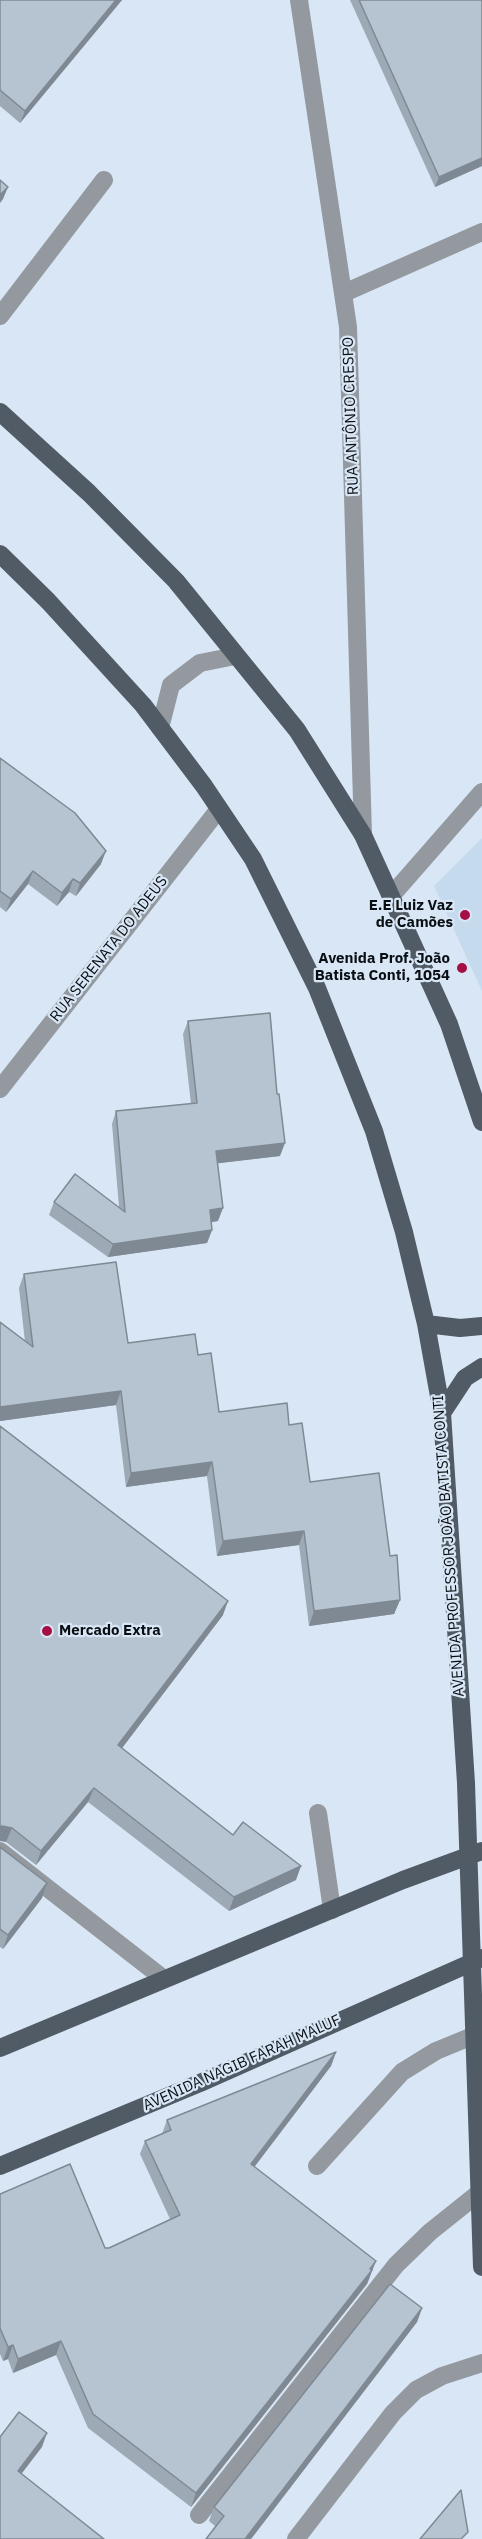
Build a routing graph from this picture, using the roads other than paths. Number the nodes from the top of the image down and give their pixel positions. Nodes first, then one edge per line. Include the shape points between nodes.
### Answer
1 (299, 0) edge
2 (104, 180) dead end
3 (482, 232) edge
4 (344, 293) junction
5 (0, 316) edge
6 (0, 412) edge
7 (0, 554) edge
8 (235, 656) junction
9 (160, 728) junction
10 (482, 792) edge
11 (219, 809) junction
12 (363, 835) junction
13 (391, 896) junction
14 (0, 1089) edge
15 (482, 1122) edge
16 (426, 1324) junction
17 (482, 1326) edge
18 (482, 1367) edge
19 (442, 1413) junction
20 (318, 1814) dead end
21 (0, 1851) edge
22 (475, 1853) edge
23 (332, 1910) junction
24 (477, 1960) edge
25 (164, 1979) junction
26 (475, 2035) junction
27 (0, 2048) edge
28 (0, 2166) edge
29 (317, 2166) dead end
30 (480, 2192) junction
31 (482, 2267) edge
32 (482, 2363) edge
33 (199, 2515) edge
34 (296, 2539) edge

1 - 4 street, RUA ANTÔNIO CRESPO
2 - 5 street
3 - 4 street
4 - 12 street, RUA ANTÔNIO CRESPO
6 - 8 main road via 89,493 176,581
7 - 9 main road, AVENIDA PROFESSOR JOÃO BATISTA CONTI via 48,601
8 - 9 street via 200,663 171,685
8 - 12 main road via 297,730
9 - 11 main road, AVENIDA PROFESSOR JOÃO BATISTA CONTI
10 - 13 street
11 - 14 street, RUA SERENATA DO ADEUS
11 - 16 main road, AVENIDA PROFESSOR JOÃO BATISTA CONTI via 253,859 322,999 374,1131
12 - 13 main road
13 - 15 main road via 449,1024
16 - 17 main road
16 - 19 main road, AVENIDA PROFESSOR JOÃO BATISTA CONTI
18 - 19 main road via 465,1378
19 - 22 main road, AVENIDA PROFESSOR JOÃO BATISTA CONTI
20 - 23 street
21 - 25 street
22 - 23 main road
22 - 24 main road, AVENIDA PROFESSOR JOÃO BATISTA CONTI
23 - 25 main road
24 - 26 main road, AVENIDA PROFESSOR JOÃO BATISTA CONTI
24 - 28 main road, AVENIDA NAGIB FARAH MALUF via 200,2083
25 - 27 main road
26 - 29 street via 436,2051 402,2072
26 - 30 main road, AVENIDA PROFESSOR JOÃO BATISTA CONTI
30 - 31 main road, AVENIDA PROFESSOR JOÃO BATISTA CONTI
30 - 33 street via 396,2265
32 - 34 street via 442,2376 416,2390 393,2413

